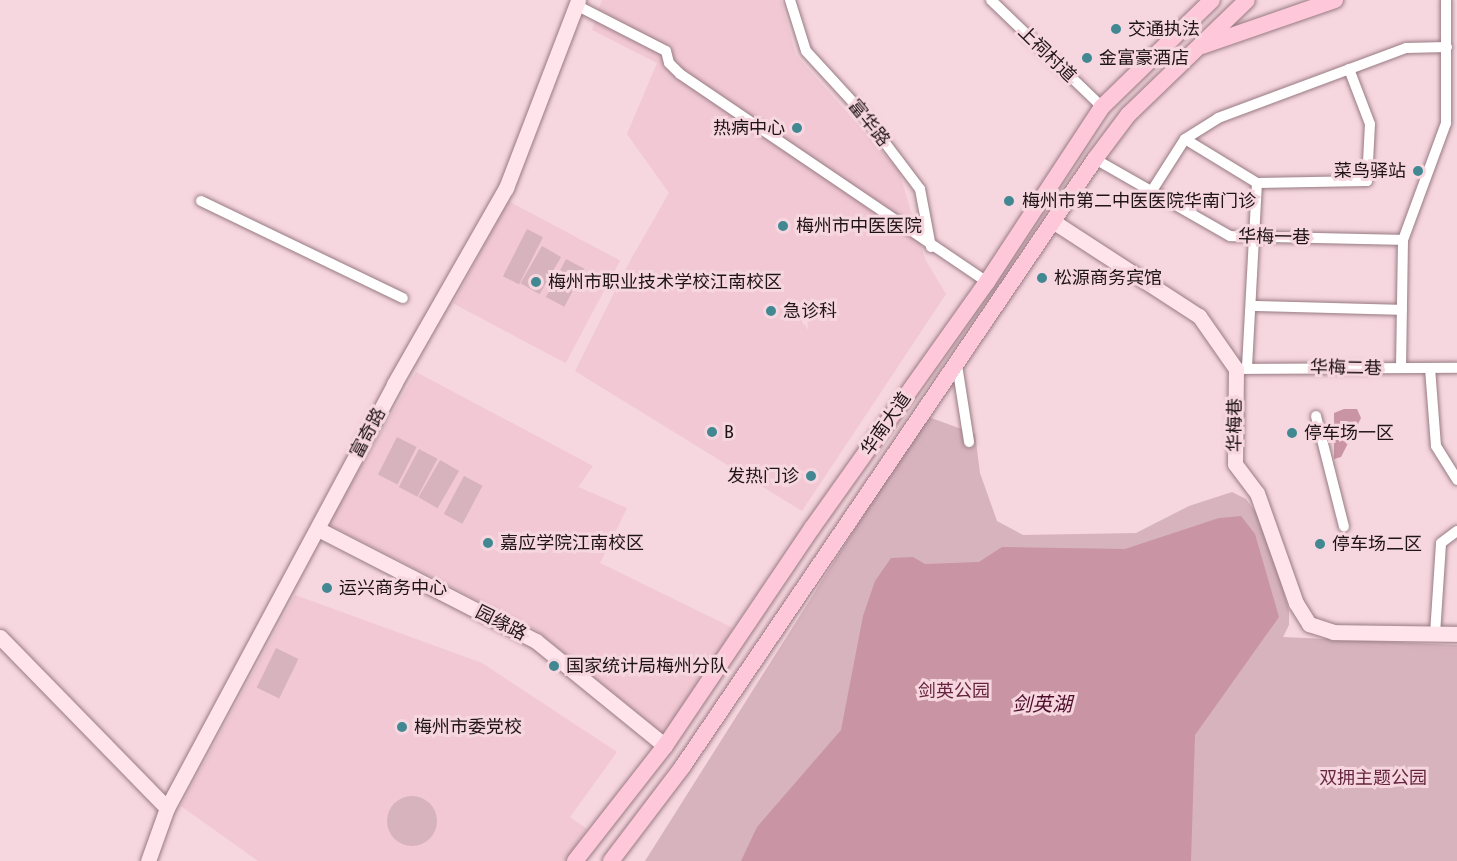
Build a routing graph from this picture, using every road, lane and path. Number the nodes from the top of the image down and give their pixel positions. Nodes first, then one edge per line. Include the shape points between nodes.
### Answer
1 (790, 0) edge
2 (991, 0) edge
3 (1199, 0) edge
4 (1212, 0) edge
5 (1247, 0) edge
6 (1335, 0) edge
7 (1446, 0) edge
8 (577, 3) edge
9 (1185, 25) junction
10 (1447, 47) junction
11 (1193, 50) junction
12 (1349, 69) junction
13 (1102, 107) junction
14 (1185, 138) junction
15 (1095, 159) junction
16 (1257, 183) junction
17 (1153, 189) dead end
18 (201, 201) dead end
19 (1054, 222) junction
20 (1253, 236) junction
21 (1403, 240) junction
22 (933, 253) dead end
23 (987, 282) junction
24 (404, 298) dead end
25 (1252, 306) junction
26 (1402, 310) junction
27 (951, 332) junction
28 (972, 344) junction
29 (957, 365) junction
30 (1241, 368) junction
31 (1401, 368) junction
32 (1430, 368) junction
33 (1457, 368) edge
34 (1316, 416) dead end
35 (969, 442) dead end
36 (1457, 480) edge
37 (1344, 527) dead end
38 (318, 529) junction
39 (1457, 531) edge
40 (1435, 634) junction
41 (1457, 634) edge
42 (0, 637) edge
43 (665, 746) junction
44 (167, 808) junction
45 (148, 861) edge
46 (575, 861) edge
47 (611, 861) edge

1 - 22 street, 富华路 via 806,51 861,111 920,189
2 - 13 street, 上祠村道
3 - 9 main road
4 - 9 main road, 华南大道
5 - 11 main road, 华南大道
6 - 11 main road
7 - 10 street
8 - 23 street via 666,51 669,63 680,74
8 - 38 street, 富奇路 via 506,188 394,384
9 - 13 main road, 华南大道
10 - 12 street via 1406,48
10 - 21 street via 1446,123
11 - 15 main road, 华南大道 via 1128,115
12 - 14 street via 1218,118
12 - 16 street via 1370,124 1367,181
13 - 23 main road, 华南大道
14 - 16 street
14 - 17 street
15 - 19 main road, 华南大道
15 - 20 street, 华梅一巷 via 1230,236
16 - 20 street
18 - 24 street
19 - 28 main road, 华南大道
19 - 30 street via 1199,316
20 - 21 street, 华梅一巷
20 - 25 street
21 - 26 street
23 - 27 main road, 华南大道
25 - 26 street
25 - 30 street
26 - 31 street
27 - 28 main road
27 - 43 main road, 华南大道
28 - 29 main road, 华南大道
29 - 35 street
29 - 47 main road, 华南大道 via 683,766
30 - 31 street, 华梅二巷
30 - 40 street, 华梅巷 via 1235,464 1257,492 1296,603 1309,624 1333,632
31 - 32 street, 华梅二巷
32 - 33 street, 华梅二巷
32 - 36 street via 1436,446
34 - 37 street
38 - 43 street, 园缘路 via 536,641
38 - 44 street, 富奇路
39 - 40 street via 1441,543
40 - 41 street, 华梅巷
42 - 44 street
43 - 46 main road, 华南大道
44 - 45 street, 富奇路

